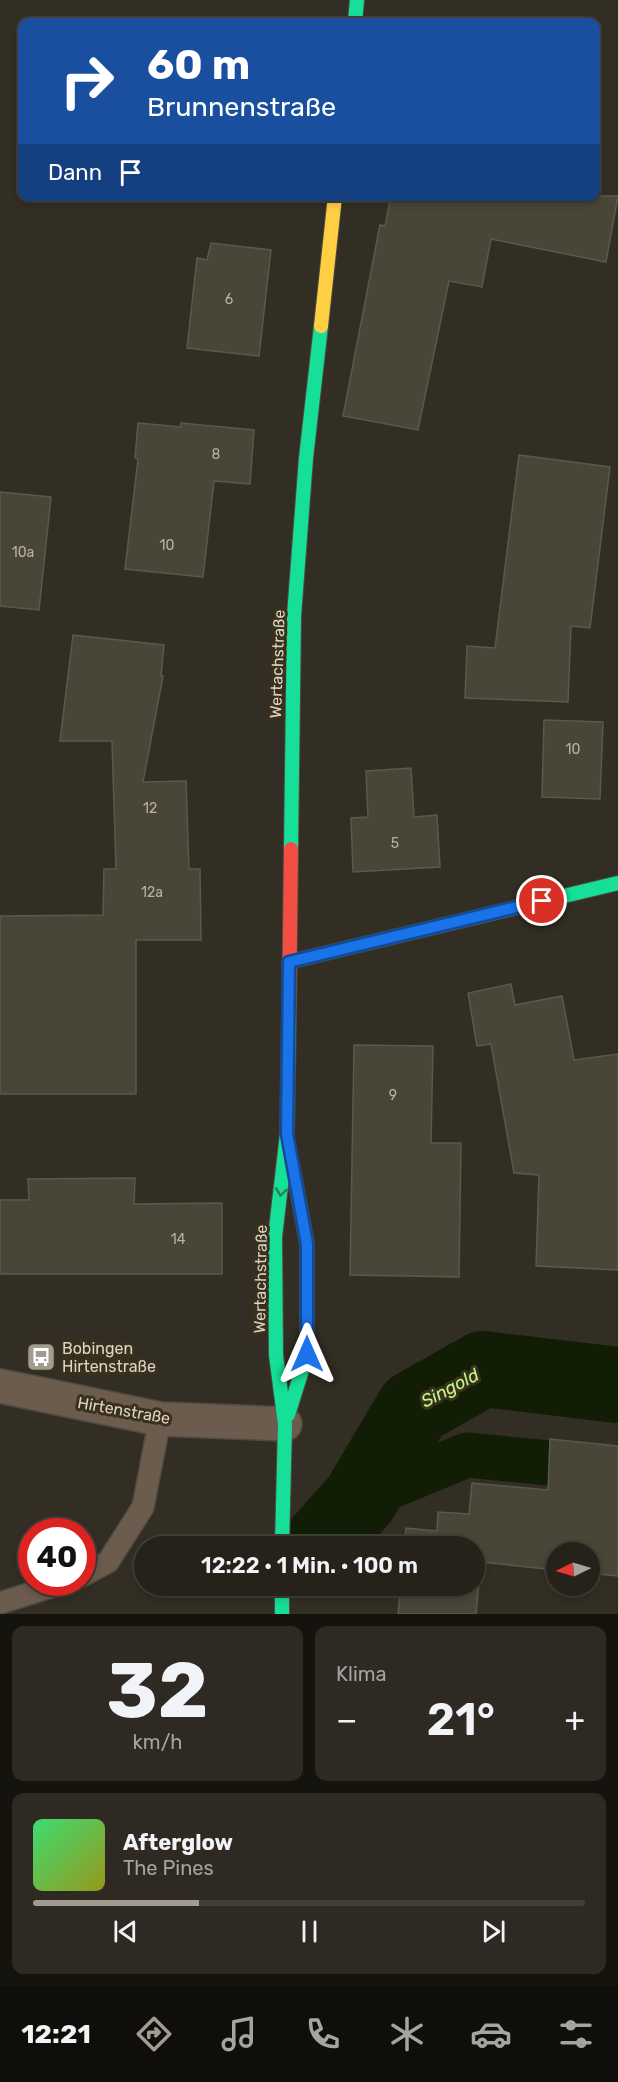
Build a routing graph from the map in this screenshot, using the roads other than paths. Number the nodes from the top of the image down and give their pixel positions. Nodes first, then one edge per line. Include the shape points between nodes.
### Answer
1 (357, 0) edge
2 (355, 18) edge
3 (334, 201) edge
4 (618, 883) edge
5 (289, 962) junction
6 (287, 1134) junction
7 (0, 1386) edge
8 (160, 1419) junction
9 (285, 1424) junction
10 (282, 1536) edge
11 (96, 1569) edge
12 (20, 1596) edge
13 (282, 1596) edge
14 (0, 1602) edge
15 (282, 1614) edge

1 - 2 street
3 - 5 street, Wertachstraße via 306,458 294,616
4 - 5 street
5 - 6 street, Wertachstraße
6 -> 9 street, Wertachstraße via 275,1236 276,1355
6 - 9 street, Wertachstraße via 307,1244 307,1354
7 - 8 street, Hirtenstraße
8 - 9 street, Hirtenstraße
8 - 11 lane via 143,1507 108,1563
9 - 10 street, Wertachstraße
12 - 14 lane
13 - 15 street

